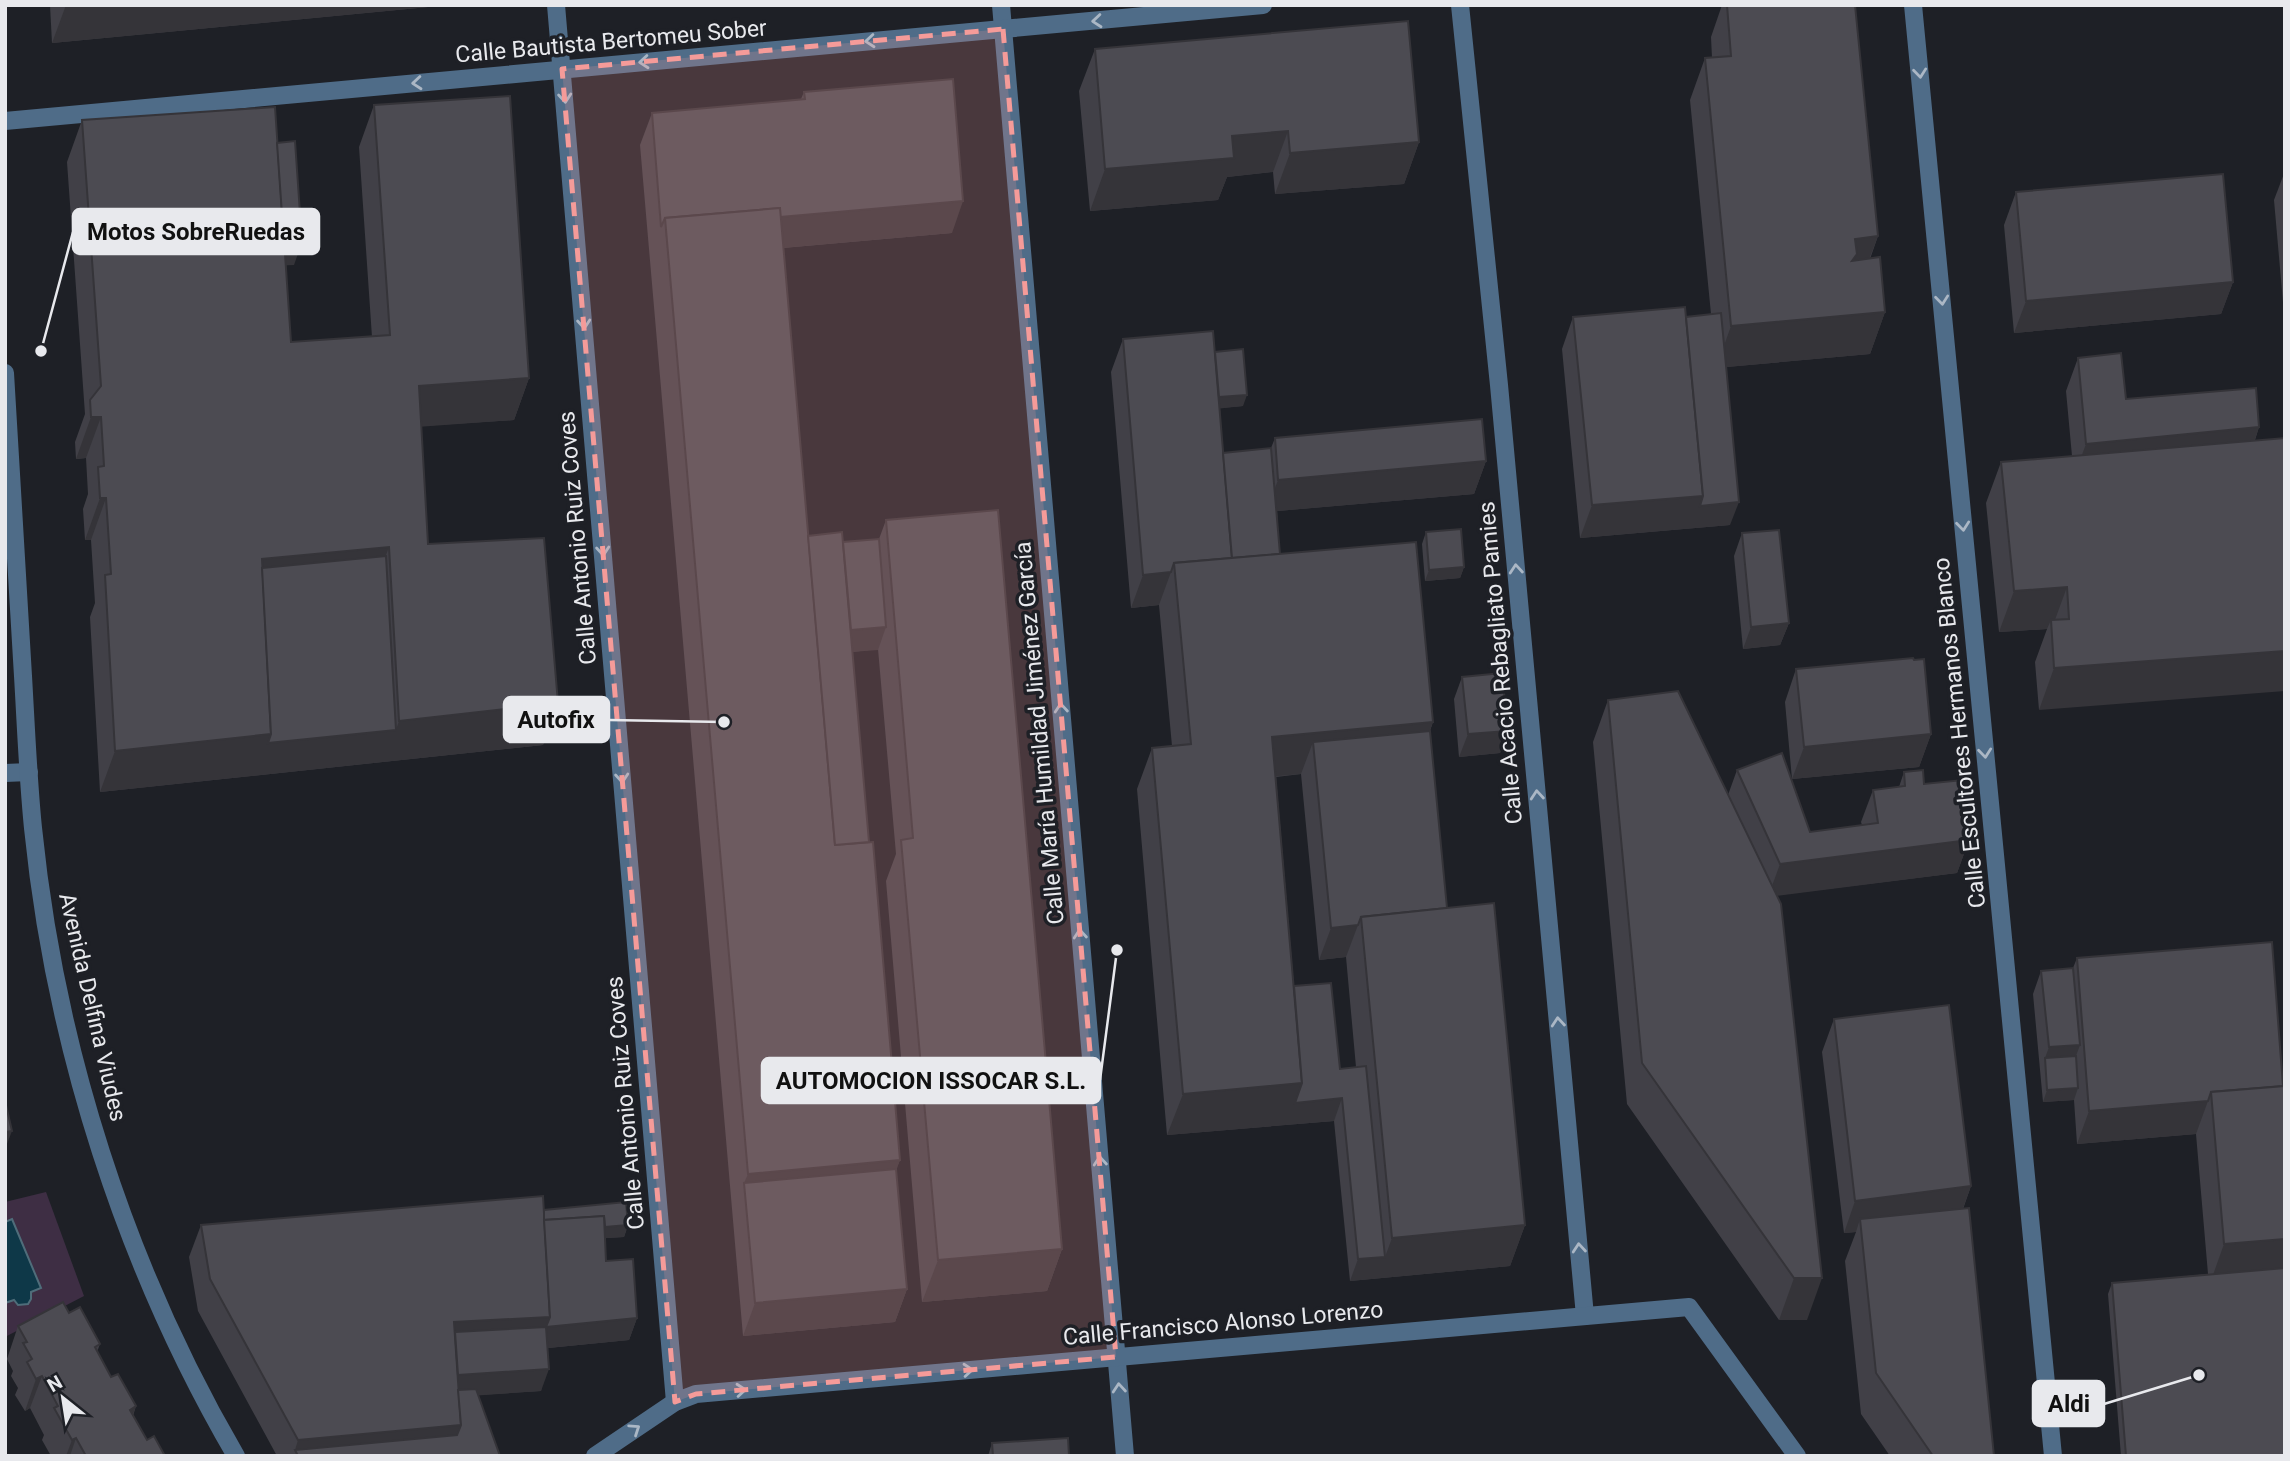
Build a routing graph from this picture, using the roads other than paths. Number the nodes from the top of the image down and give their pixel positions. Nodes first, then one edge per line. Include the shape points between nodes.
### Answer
1 (556, 5) edge
2 (1001, 5) edge
3 (1263, 5) edge
4 (1460, 5) edge
5 (1913, 5) edge
6 (1003, 29) junction
7 (562, 69) junction
8 (5, 121) edge
9 (5, 373) edge
10 (29, 772) junction
11 (5, 773) edge
12 (1585, 1316) junction
13 (1116, 1357) junction
14 (675, 1402) junction
15 (236, 1456) edge
16 (595, 1456) edge
17 (1125, 1456) edge
18 (1797, 1456) edge
19 (2053, 1456) edge

1 - 7 street, Calle Antonio Ruiz Coves
2 - 6 street, Calle María Humildad Jiménez García
3 -> 6 street, Calle Bautista Bertomeu Sober
12 -> 4 street, Calle Acacio Rebagliato Pamies
5 -> 19 street, Calle Escultores Hermanos Blanco
6 -> 7 street, Calle Bautista Bertomeu Sober
13 -> 6 street, Calle María Humildad Jiménez García
7 -> 8 street, Calle Bautista Bertomeu Sober
7 -> 14 street, Calle Antonio Ruiz Coves
9 - 10 street, Avenida Delfina Viudes
10 - 11 street
10 - 15 street, Avenida Delfina Viudes via 50,950 90,1114 149,1281
12 - 13 street, Calle Francisco Alonso Lorenzo
12 - 18 street, Calle Francisco Alonso Lorenzo via 1689,1307
14 -> 13 street, Calle Francisco Alonso Lorenzo via 696,1394
17 -> 13 street, Calle María Humildad Jiménez García
16 -> 14 street, Calle Francisco Alonso Lorenzo

